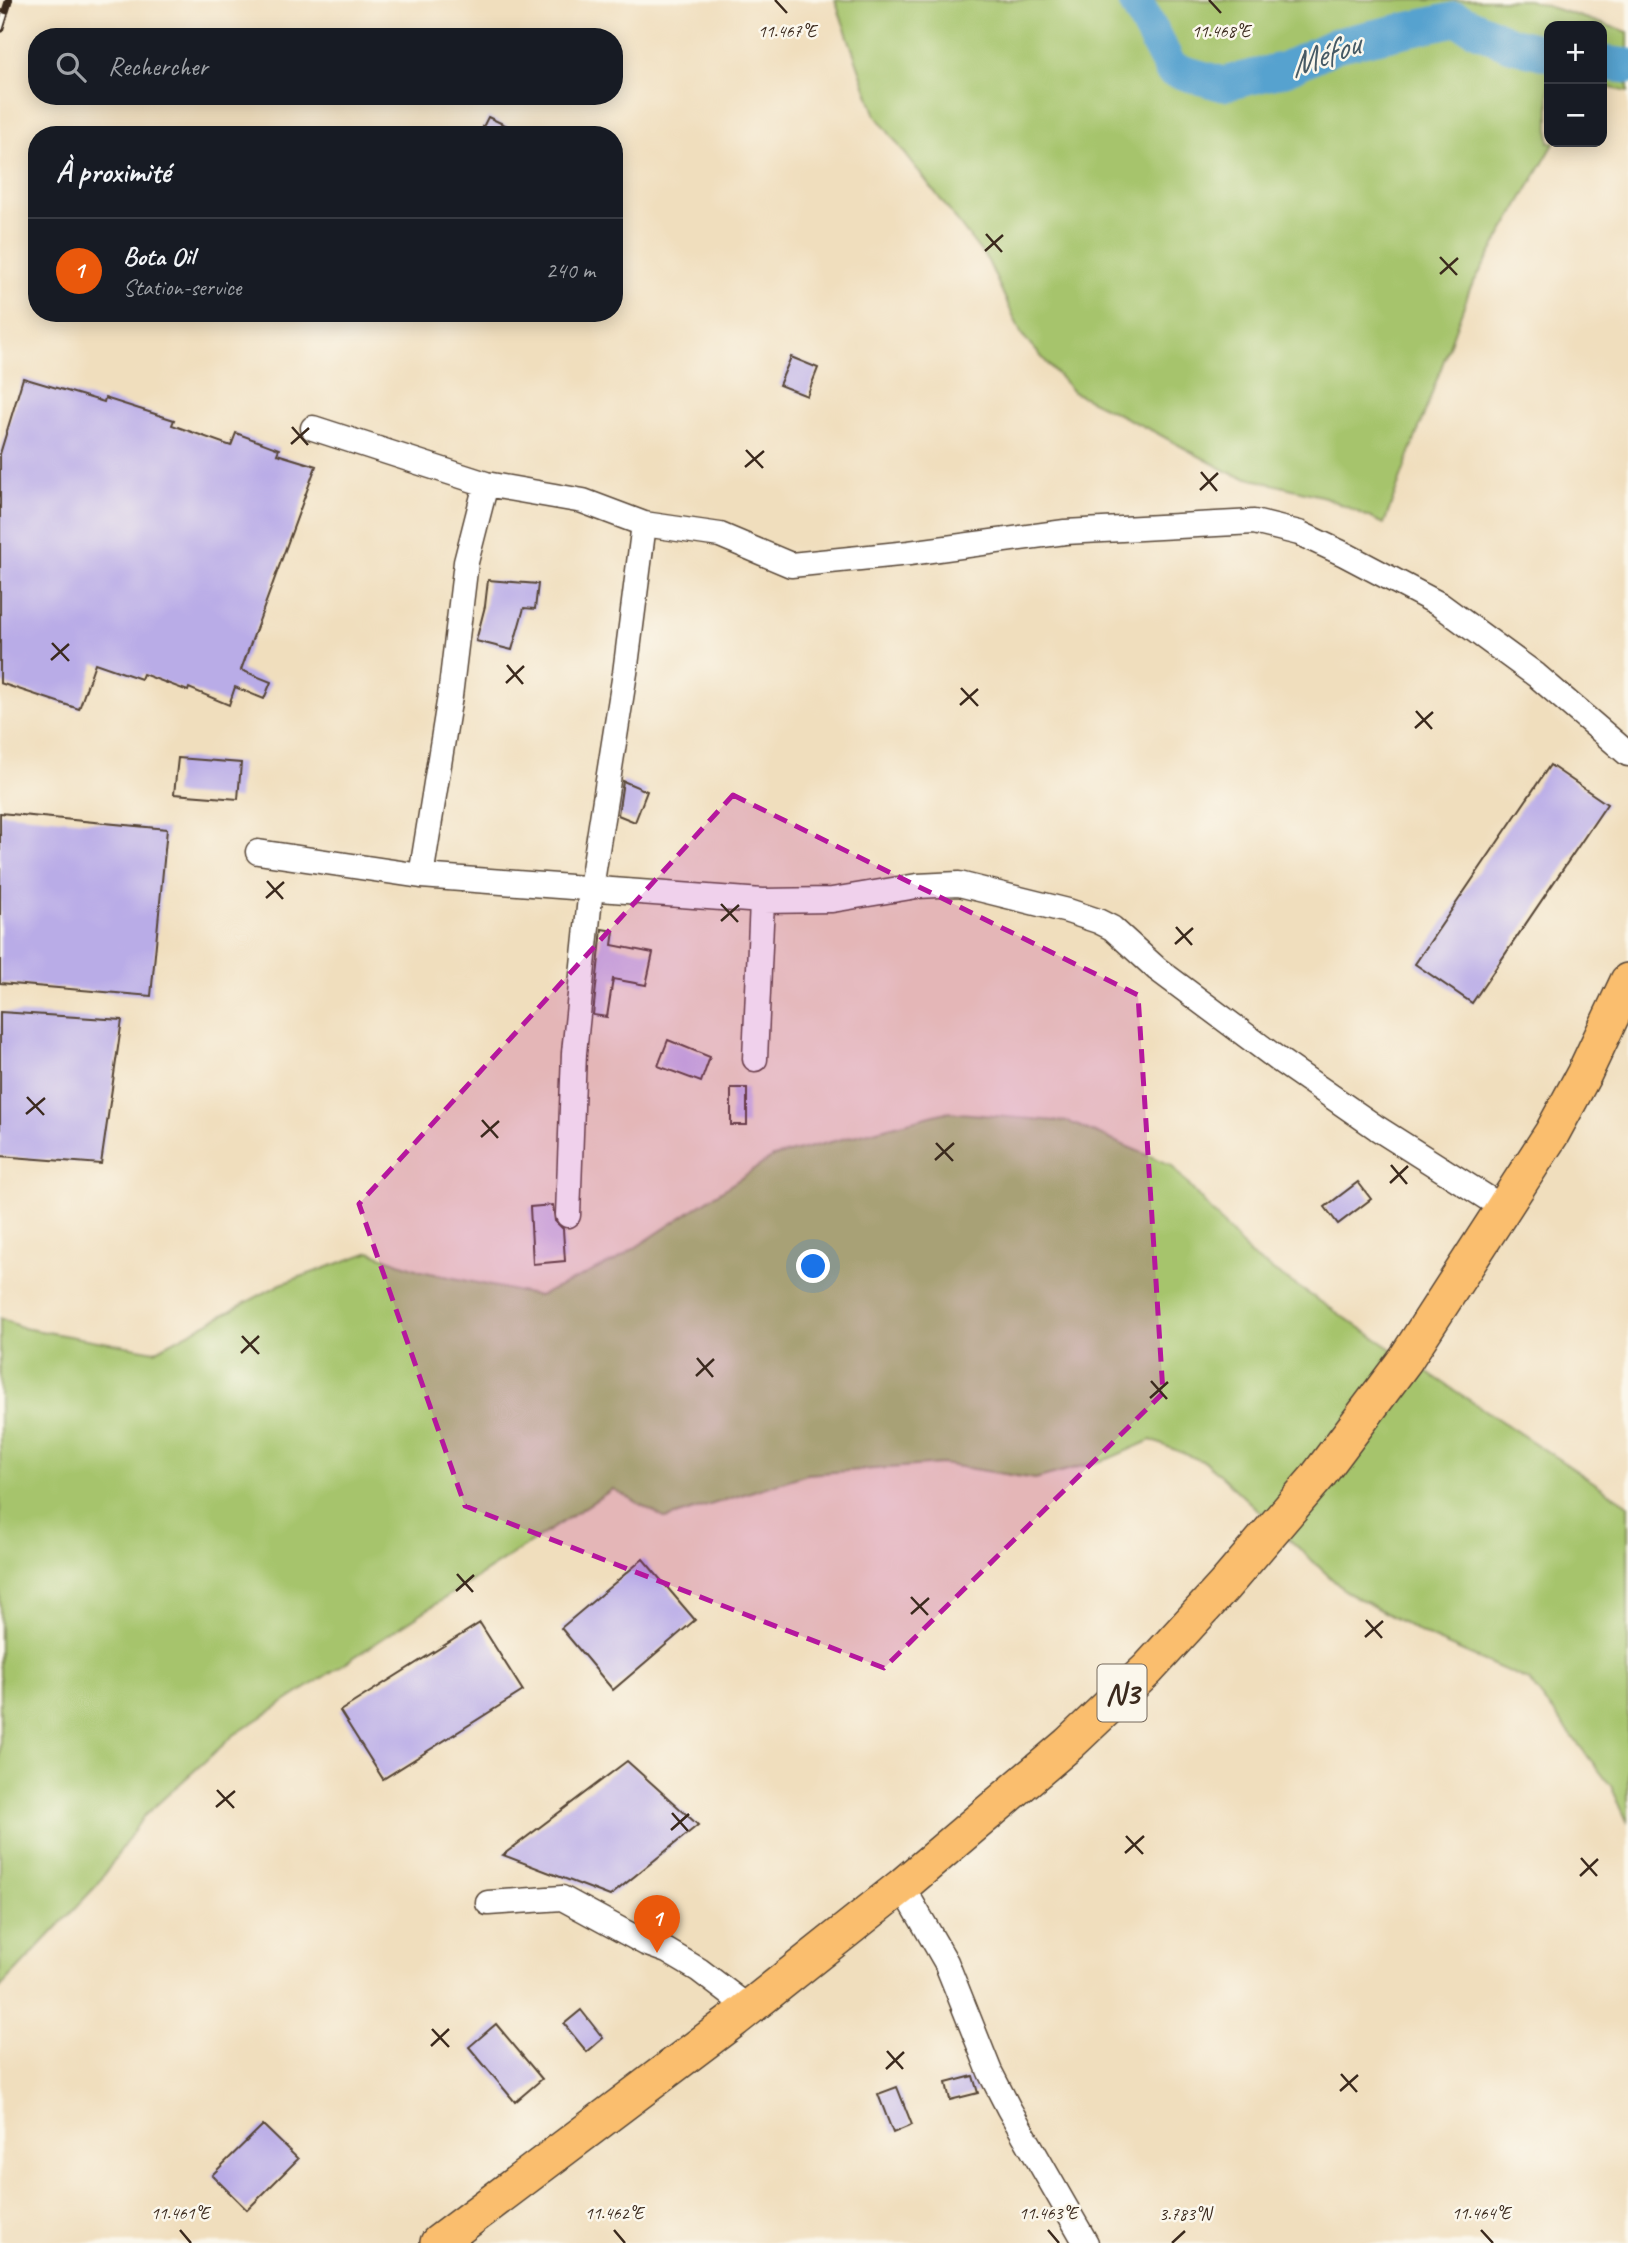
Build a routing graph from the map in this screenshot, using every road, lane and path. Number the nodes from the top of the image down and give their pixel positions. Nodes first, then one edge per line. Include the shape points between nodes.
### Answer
1 (313, 428) dead end
2 (486, 484) junction
3 (644, 524) junction
4 (1628, 754) edge
5 (258, 852) dead end
6 (421, 876) junction
7 (591, 888) junction
8 (762, 901) junction
9 (1628, 981) edge
10 (755, 1059) dead end
11 (1503, 1208) junction
12 (568, 1215) dead end
13 (902, 1886) junction
14 (488, 1903) dead end
15 (749, 2008) junction
16 (438, 2243) edge
17 (1086, 2243) edge

1 - 2 street
2 - 3 street via 583,501
2 - 6 street via 466,562
3 - 4 street via 720,535 791,565 1065,532 1254,522 1299,533 1439,604 1536,675
3 - 7 street
5 - 6 street
6 - 7 street
7 - 8 street
7 - 12 street via 574,1053
8 - 10 street
8 - 11 street via 832,900 959,884 1098,921 1279,1060
9 - 11 highway, N3 via 1552,1133
11 - 13 highway, N3 via 1364,1418 1224,1586 1148,1669 1069,1744
13 - 15 highway, N3
13 - 17 street via 946,1962 1009,2109
14 - 15 street via 562,1898 667,1951
15 - 16 highway, N3

